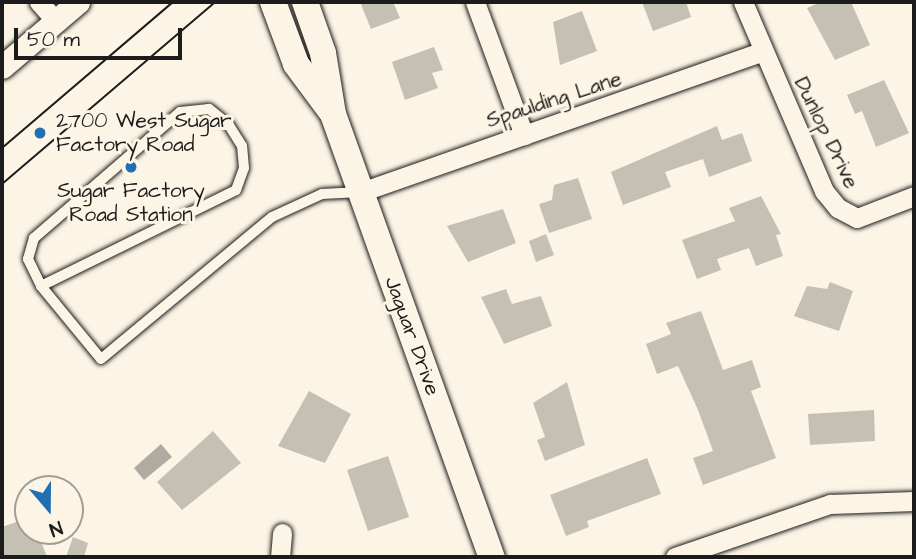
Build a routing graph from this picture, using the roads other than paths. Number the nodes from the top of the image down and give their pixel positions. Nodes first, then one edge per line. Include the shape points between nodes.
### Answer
1 (39, 2) edge
2 (78, 2) edge
3 (273, 2) edge
4 (305, 2) edge
5 (475, 2) edge
6 (743, 2) edge
7 (56, 21) junction
8 (761, 52) junction
9 (2, 67) edge
10 (333, 114) junction
11 (524, 135) junction
12 (361, 192) junction
13 (914, 196) edge
14 (41, 286) junction
15 (914, 501) edge
16 (282, 533) dead end
17 (280, 557) edge
18 (492, 557) edge
19 (675, 557) edge

1 - 7 street
2 - 7 street
3 - 10 main road, Jaguar Drive via 296,64
4 - 10 main road, Jaguar Drive via 323,53
5 - 11 street
6 - 8 street, Dunlop Drive
7 - 9 street
8 - 11 street, Spaulding Lane
8 - 13 street, Dunlop Drive via 838,208 857,218
10 - 12 main road, Jaguar Drive
11 - 12 street, Spaulding Lane
12 - 14 lane via 322,194 272,217 101,359
12 - 18 main road, Jaguar Drive
14 - 14 lane via 236,190 243,157 229,125 209,108 180,112 75,198 34,238 28,259
15 - 19 street via 830,504
16 - 17 street

